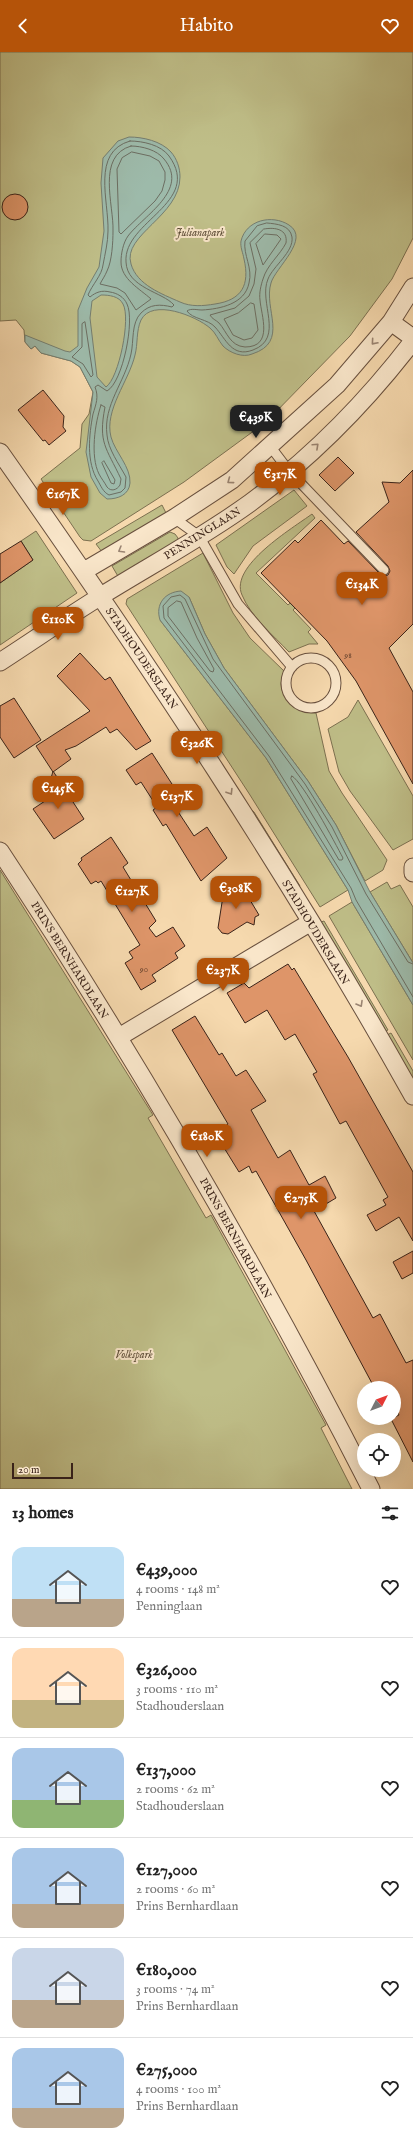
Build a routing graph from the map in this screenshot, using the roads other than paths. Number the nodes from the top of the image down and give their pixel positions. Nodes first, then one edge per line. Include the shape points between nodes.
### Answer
1 (413, 288) edge
2 (390, 322) junction
3 (413, 340) edge
4 (270, 446) junction
5 (0, 452) edge
6 (289, 471) junction
7 (174, 518) junction
8 (199, 536) junction
9 (384, 570) dead end
10 (84, 571) junction
11 (100, 596) junction
12 (0, 662) edge
13 (292, 666) junction
14 (0, 851) edge
15 (312, 922) junction
16 (119, 1037) junction
17 (413, 1096) edge
18 (371, 1489) edge

1 - 2 street
2 - 3 street, PENNINGLAAN
2 -> 4 street via 337,385
6 -> 3 street, PENNINGLAAN via 360,406
4 - 6 lane
4 -> 7 street via 232,480
5 - 10 street, STADHOUDERSLAAN
6 - 8 street, PENNINGLAAN via 250,502
6 - 9 lane
7 - 8 lane
7 -> 10 street
8 - 11 street, PENNINGLAAN
8 - 13 lane via 238,604
10 - 11 street, STADHOUDERSLAAN
11 - 12 street
11 -> 15 street, STADHOUDERSLAAN via 212,762
13 - 13 lane via 287,675 286,685 295,702 312,708 319,707 330,698 335,690 336,680 327,663 308,658 299,660
14 - 16 street, PRINS BERNHARDLAAN
15 - 16 street
15 -> 17 street, STADHOUDERSLAAN
16 - 18 street, PRINS BERNHARDLAAN via 248,1257

